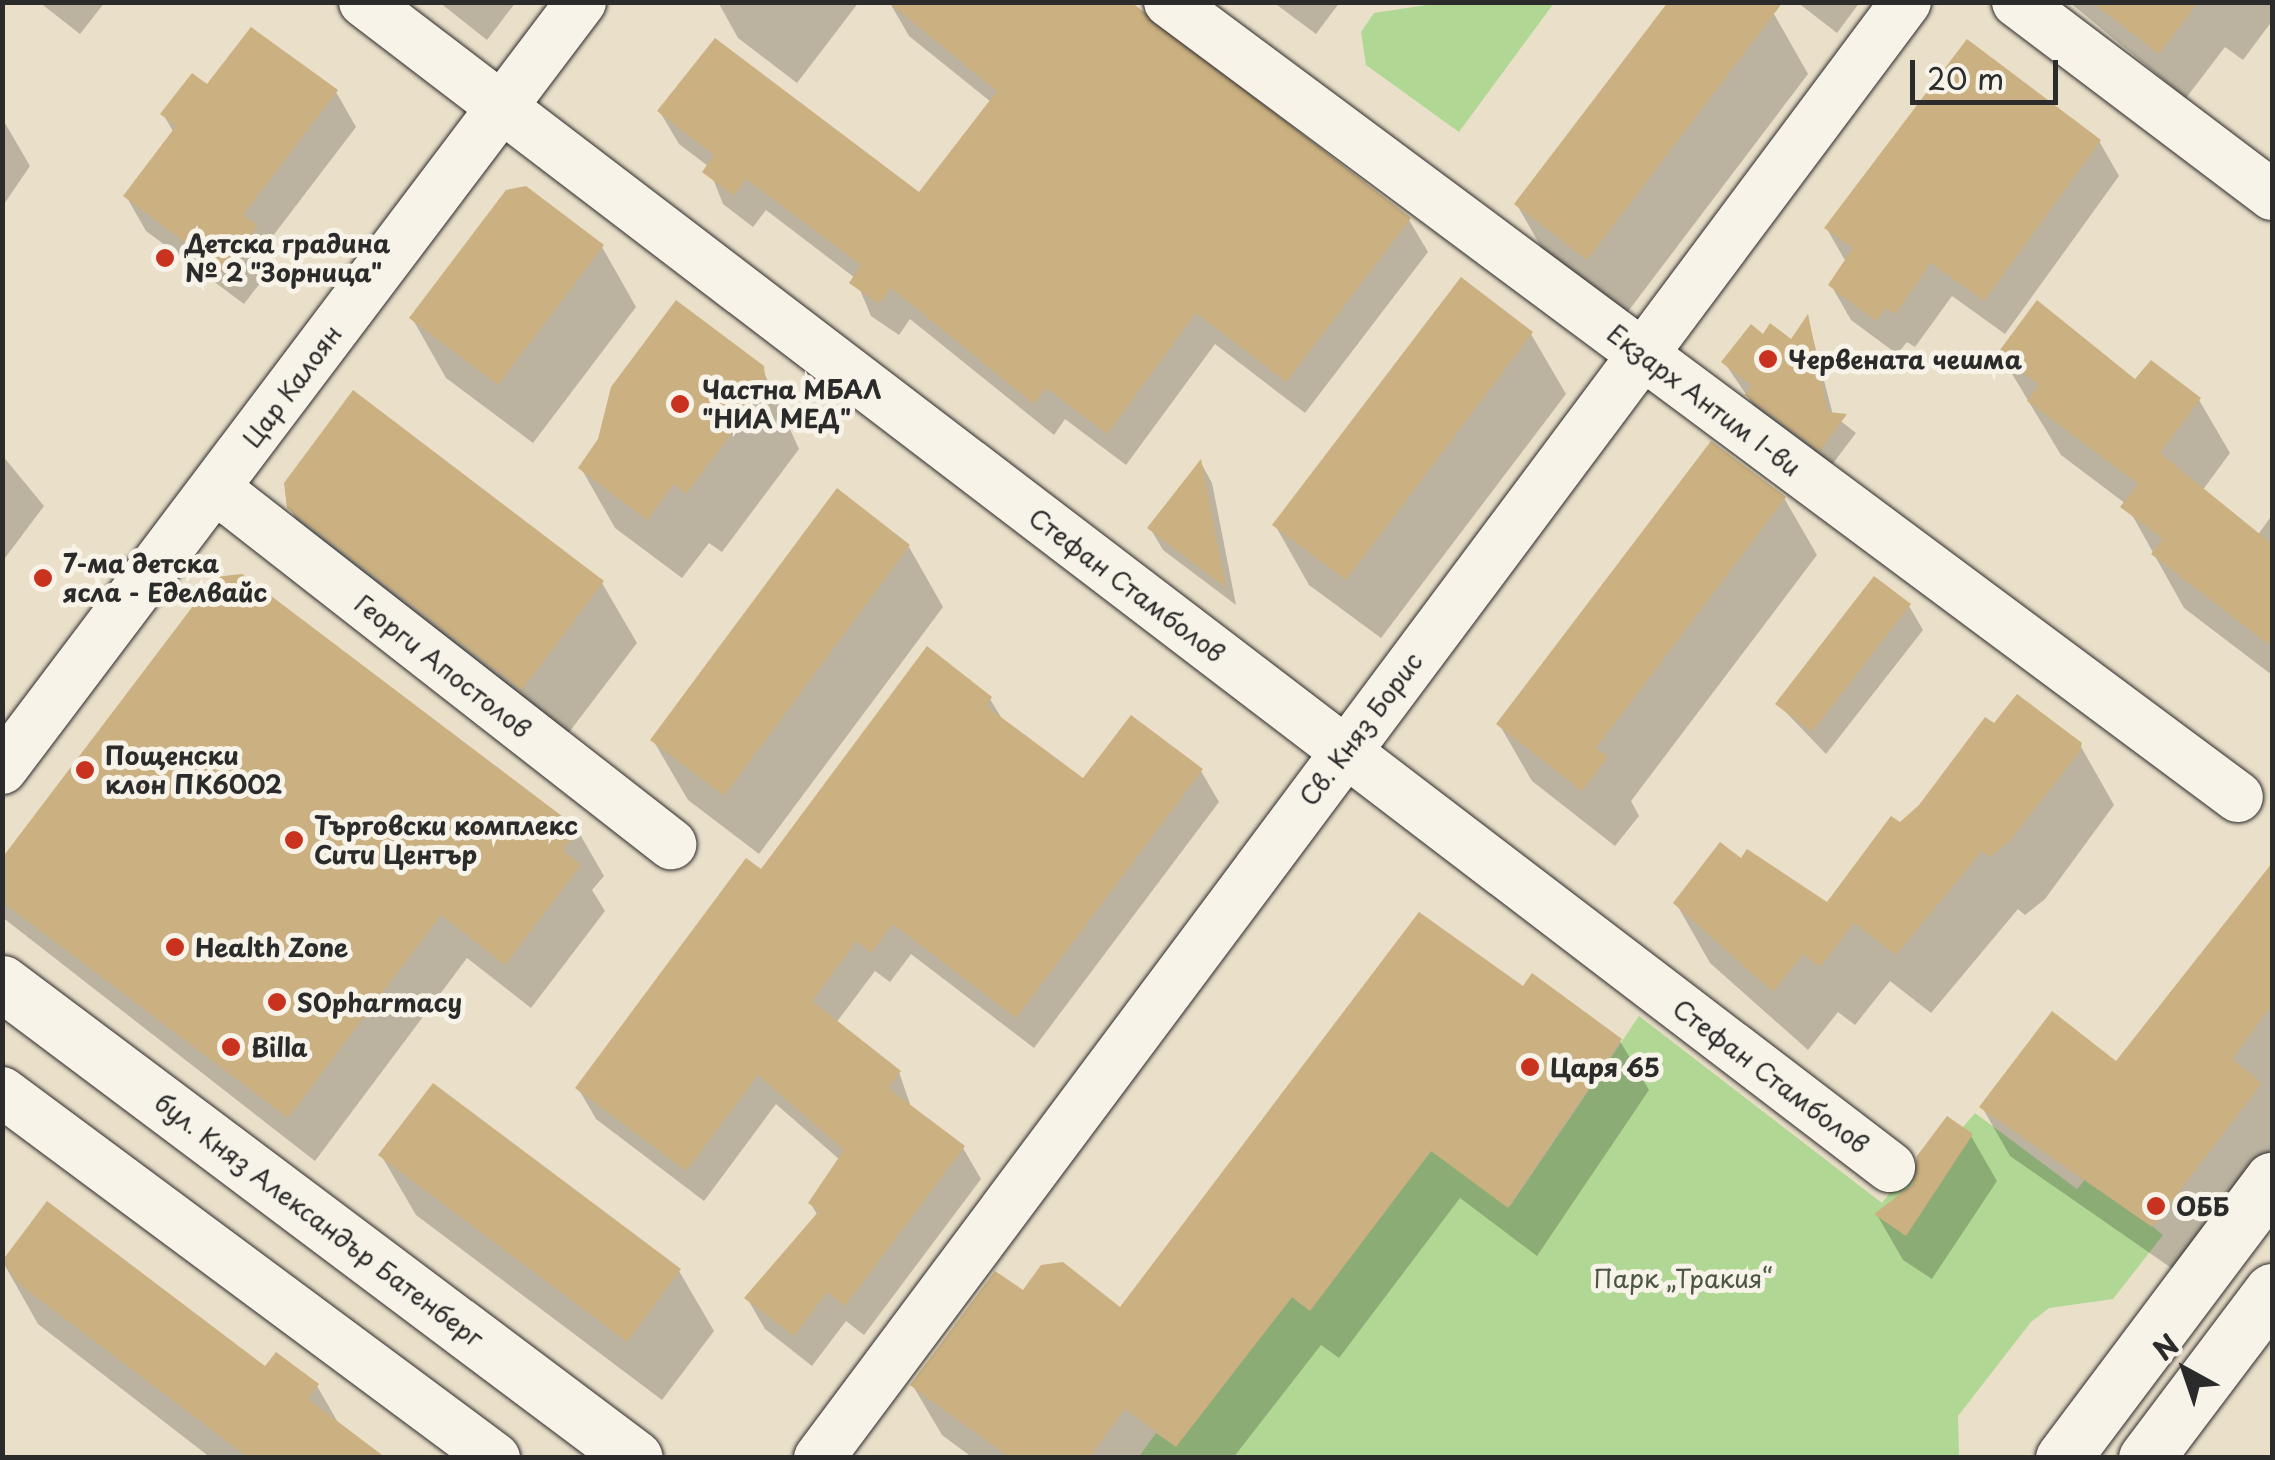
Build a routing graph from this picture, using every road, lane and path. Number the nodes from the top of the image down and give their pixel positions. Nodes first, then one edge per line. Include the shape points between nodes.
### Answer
1 (364, 2) edge
2 (581, 2) edge
3 (1169, 2) edge
4 (1906, 2) edge
5 (2018, 2) edge
6 (501, 107) junction
7 (2272, 195) edge
8 (1642, 354) junction
9 (215, 488) junction
10 (1344, 750) junction
11 (2, 769) edge
12 (2238, 798) dead end
13 (670, 844) dead end
14 (2, 983) edge
15 (2, 1092) edge
16 (1890, 1167) dead end
17 (2272, 1180) edge
18 (2272, 1291) edge
19 (495, 1458) edge
20 (635, 1458) edge
21 (819, 1458) edge
22 (2064, 1458) edge
23 (2146, 1458) edge

1 - 6 street, Стефан Стамболов
2 - 6 street, Цар Калоян
3 - 8 street, Екзарх Антим I-ви
4 - 8 street, Св. Княз Борис
5 - 7 street
6 - 9 street, Цар Калоян
6 - 10 street, Стефан Стамболов
8 - 10 street, Св. Княз Борис
8 - 12 street, Екзарх Антим I-ви
9 - 11 street, Цар Калоян
9 - 13 street, Георги Апостолов
10 - 16 street, Стефан Стамболов
10 - 21 street, Св. Княз Борис
14 - 20 street, бул. Княз Александър Батенберг
15 - 19 street
17 - 22 street
18 - 23 street

